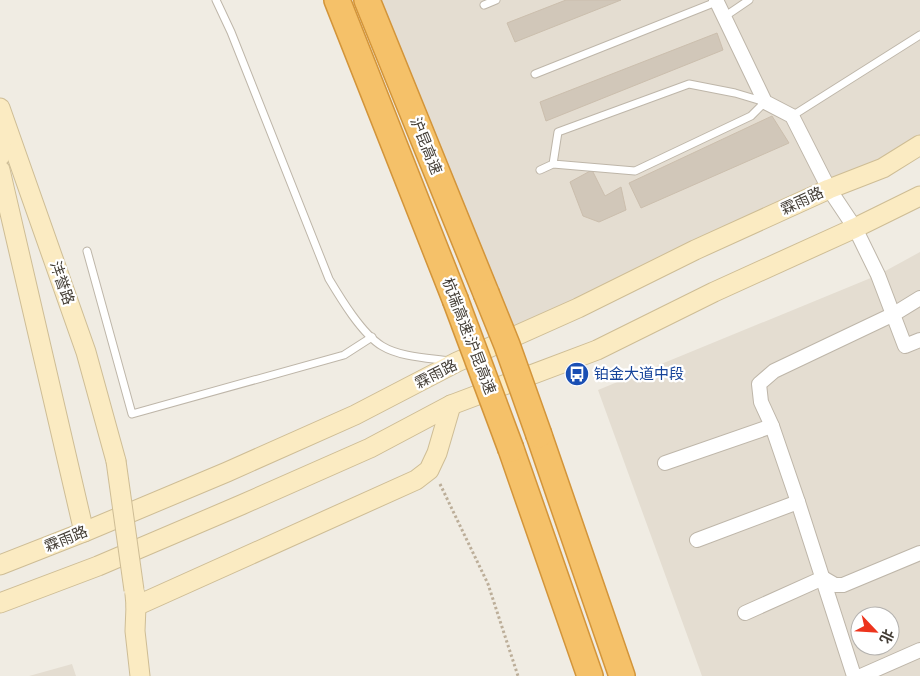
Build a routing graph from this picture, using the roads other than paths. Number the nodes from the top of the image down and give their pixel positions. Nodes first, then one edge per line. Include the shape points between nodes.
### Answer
1 (216, 0) edge
2 (337, 0) edge
3 (367, 0) edge
4 (496, 0) edge
5 (749, 0) edge
6 (716, 1) edge
7 (484, 5) dead end
8 (724, 17) junction
9 (920, 35) edge
10 (535, 74) dead end
11 (765, 102) junction
12 (2, 113) edge
13 (792, 116) junction
14 (920, 145) edge
15 (0, 156) edge
16 (553, 164) junction
17 (0, 170) edge
18 (540, 170) dead end
19 (829, 189) junction
20 (920, 196) edge
21 (855, 228) junction
22 (87, 251) dead end
23 (486, 293) joint
24 (920, 298) edge
25 (894, 314) junction
26 (372, 337) junction
27 (920, 340) edge
28 (457, 362) junction
29 (451, 405) junction
30 (772, 426) junction
31 (665, 463) dead end
32 (798, 502) junction
33 (84, 532) junction
34 (697, 540) dead end
35 (920, 553) edge
36 (0, 565) edge
37 (823, 578) junction
38 (135, 598) junction
39 (0, 603) edge
40 (745, 614) dead end
41 (920, 650) edge
42 (140, 676) edge
43 (590, 676) edge
44 (622, 676) edge
45 (854, 676) edge
46 (861, 676) edge

1 - 26 lane via 232,32 329,279 344,304
2 - 43 highway, 杭瑞高速;沪昆高速, bridge via 511,448
3 - 23 highway, 沪昆高速
4 - 7 lane
5 - 8 lane
6 - 8 street
6 - 10 lane
8 - 11 street
9 - 13 lane
11 - 13 street
11 - 16 lane via 751,116 635,171
11 - 16 lane via 735,92 689,84 558,132
12 - 15 main road
12 - 38 main road, 沣誉路, bridge via 86,352 116,461
13 - 19 street
14 - 19 main road, 霖雨路 via 883,168
16 - 18 lane
17 - 33 main road
19 - 21 street
19 - 28 main road, 霖雨路
20 - 21 main road
21 - 25 street
21 - 29 main road via 597,350
22 - 26 lane via 132,414 344,355
23 - 44 highway, 杭瑞高速;沪昆高速, bridge
24 - 25 street
25 - 27 street via 905,346
25 - 30 street via 774,371 759,384
26 - 28 lane via 381,346 398,352
28 - 33 main road, 霖雨路 via 355,415
29 - 38 main road via 437,453 429,470 416,480
29 - 39 main road via 370,448 241,505 98,566
30 - 31 street
30 - 32 street
32 - 34 street
32 - 37 street
33 - 36 main road, 霖雨路
35 - 37 street via 843,585 835,585
37 - 40 street
37 - 45 street
38 - 42 main road, 沣誉路
41 - 46 street

